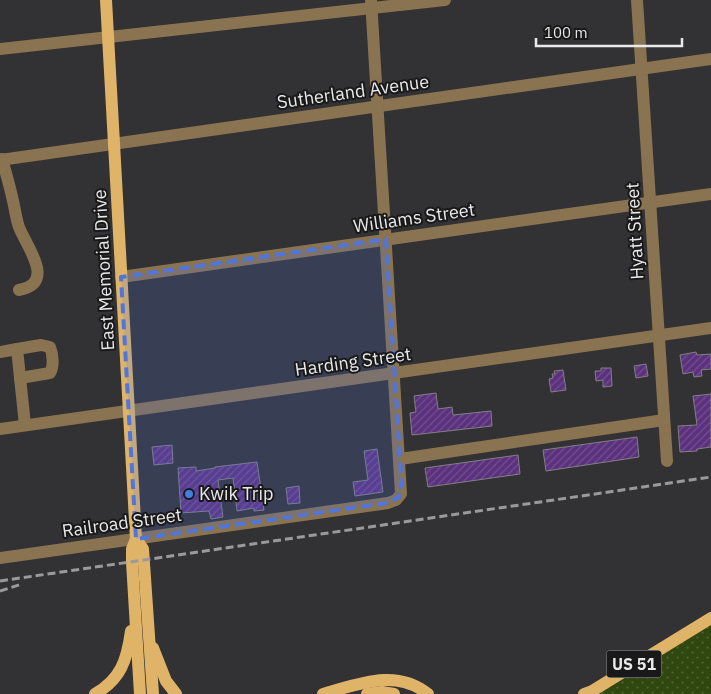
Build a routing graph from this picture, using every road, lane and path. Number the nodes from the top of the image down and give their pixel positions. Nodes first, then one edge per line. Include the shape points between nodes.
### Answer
1 (106, 0) edge
2 (445, 0) edge
3 (638, 0) edge
4 (371, 4) edge
5 (108, 37) junction
6 (0, 49) edge
7 (711, 60) edge
8 (643, 69) junction
9 (378, 107) junction
10 (114, 143) junction
11 (1, 159) edge
12 (711, 194) edge
13 (651, 203) junction
14 (386, 239) junction
15 (121, 277) junction
16 (19, 290) dead end
17 (711, 328) edge
18 (659, 335) junction
19 (17, 349) junction
20 (0, 352) edge
21 (394, 374) junction
22 (20, 378) junction
23 (129, 411) junction
24 (664, 420) junction
25 (25, 425) junction
26 (0, 429) edge
27 (400, 459) junction
28 (667, 461) dead end
29 (136, 539) junction
30 (0, 558) edge
31 (135, 612) junction
32 (711, 618) edge
33 (148, 633) junction
34 (685, 633) junction
35 (95, 694) edge
36 (140, 694) edge
37 (153, 694) edge
38 (176, 694) edge
39 (323, 694) edge
40 (367, 694) edge
41 (394, 694) edge
42 (428, 694) edge
43 (584, 694) edge
44 (592, 694) edge

1 - 5 main road, East Memorial Drive
2 - 4 street
3 - 8 street, Hyatt Street
4 - 5 street
4 - 9 street
5 - 6 street
5 - 10 main road, East Memorial Drive
7 - 8 street, Sutherland Avenue
8 - 9 street, Sutherland Avenue
8 - 13 street, Hyatt Street
9 - 10 street, Sutherland Avenue
9 - 14 street
10 - 11 street, Sutherland Avenue
10 - 15 main road, East Memorial Drive
11 - 16 street via 18,226 37,267 37,275 30,287
12 - 13 street, Williams Street
13 - 14 street, Williams Street
13 - 18 street, Hyatt Street
14 - 15 street, Williams Street
14 - 21 street
15 - 23 main road, East Memorial Drive
17 - 18 street, Harding Street
18 - 21 street, Harding Street
18 - 24 street, Hyatt Street
19 - 20 street
19 - 22 street
19 - 22 street via 41,345 50,347 52,351 50,373
21 - 23 street, Harding Street
21 - 27 street
22 - 25 street
23 - 25 street, Harding Street
23 - 29 main road, East Memorial Drive
24 - 27 street
24 - 28 street, Hyatt Street
25 - 26 street, Harding Street
27 - 29 street, Railroad Street via 402,491 396,500 388,503
29 - 30 street, Railroad Street
29 - 31 main road via 132,549
29 - 33 main road via 143,549
31 - 35 main road via 119,673
31 - 36 main road
32 - 34 main road, US 51
33 - 37 main road
33 - 38 main road via 166,680
34 - 43 main road, US 51
34 - 44 main road, US 51
39 - 42 main road via 364,683 398,680 411,683
40 - 41 main road

